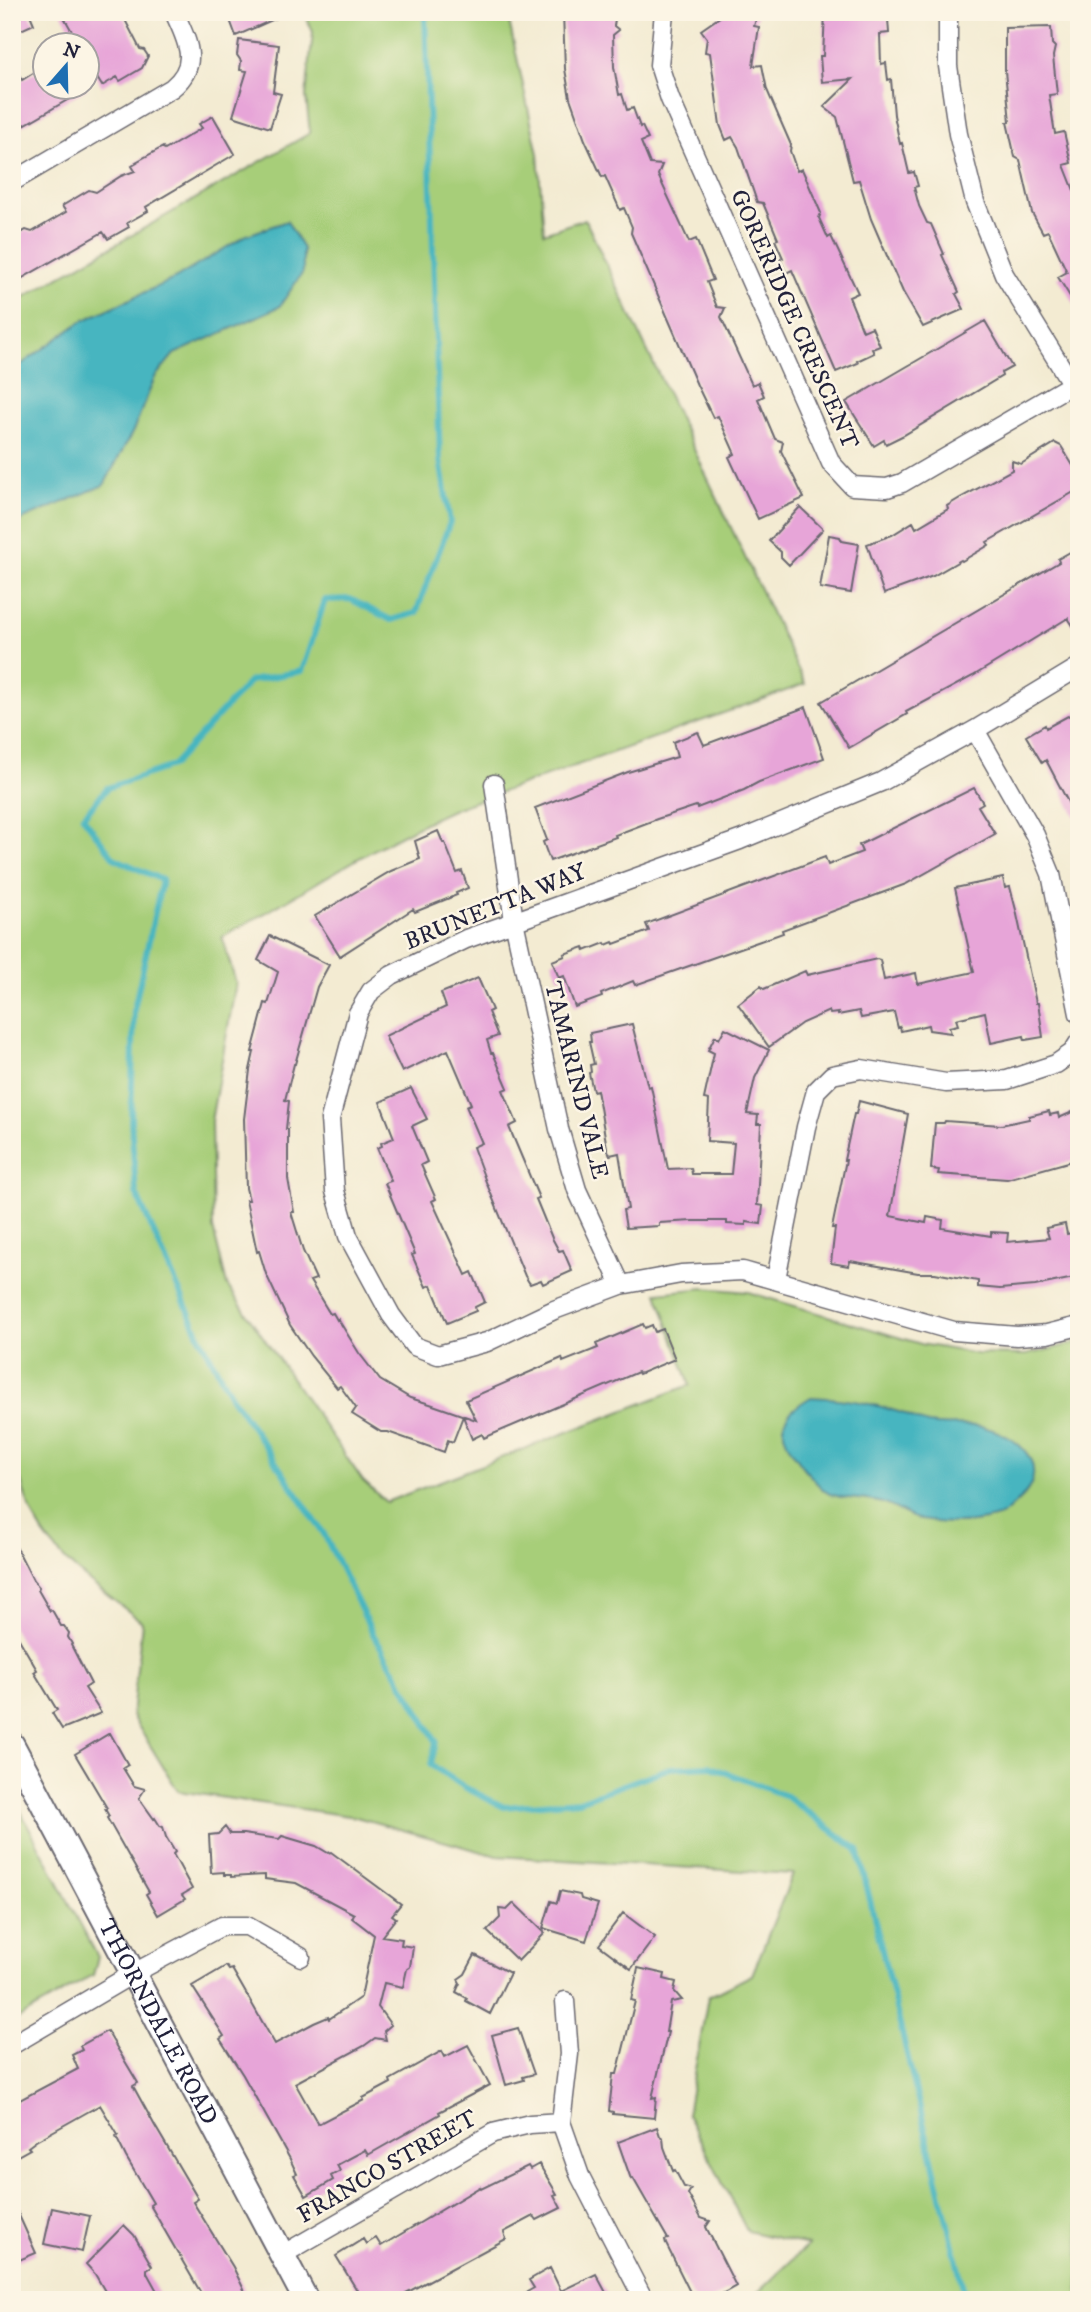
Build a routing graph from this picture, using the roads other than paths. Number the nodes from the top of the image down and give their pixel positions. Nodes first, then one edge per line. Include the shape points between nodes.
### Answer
1 (174, 12) edge
2 (664, 12) edge
3 (948, 12) edge
4 (12, 182) edge
5 (1076, 387) edge
6 (1079, 667) edge
7 (975, 730) junction
8 (494, 783) dead end
9 (514, 921) junction
10 (1079, 1014) edge
11 (1079, 1042) edge
12 (776, 1279) junction
13 (621, 1285) junction
14 (1079, 1326) edge
15 (12, 1745) edge
16 (301, 1957) dead end
17 (134, 1973) junction
18 (565, 2001) dead end
19 (12, 2045) edge
20 (561, 2122) junction
21 (282, 2255) junction
22 (306, 2300) edge
23 (644, 2300) edge

1 - 4 street via 190,58 183,78
2 - 5 street, GORERIDGE CRESCENT via 659,65 670,99 831,463 852,486 887,488 902,483
3 - 5 street via 948,66 975,202 1004,274
6 - 7 street, BRUNETTA WAY
7 - 9 street, BRUNETTA WAY via 881,782 740,840
7 - 10 street via 1035,835 1051,874
8 - 9 street, TAMARIND VALE
9 - 13 street, TAMARIND VALE via 559,1129 577,1190
9 - 13 street, BRUNETTA WAY via 392,975 371,991 358,1013 330,1119 335,1191 348,1236 391,1315 414,1346 438,1355 487,1342
11 - 12 street via 1056,1064 1007,1080 946,1083 861,1069 832,1075 816,1091 806,1127
12 - 13 street, BRUNETTA WAY via 743,1271 681,1274
12 - 14 street, BRUNETTA WAY via 954,1331 1017,1336
15 - 17 street, THORNDALE ROAD
16 - 17 street via 247,1926 222,1926
17 - 19 street
17 - 21 street, THORNDALE ROAD
18 - 20 street via 569,2054
20 - 21 street, FRANCO STREET via 493,2133
20 - 23 street via 580,2176
21 - 22 street, THORNDALE ROAD

